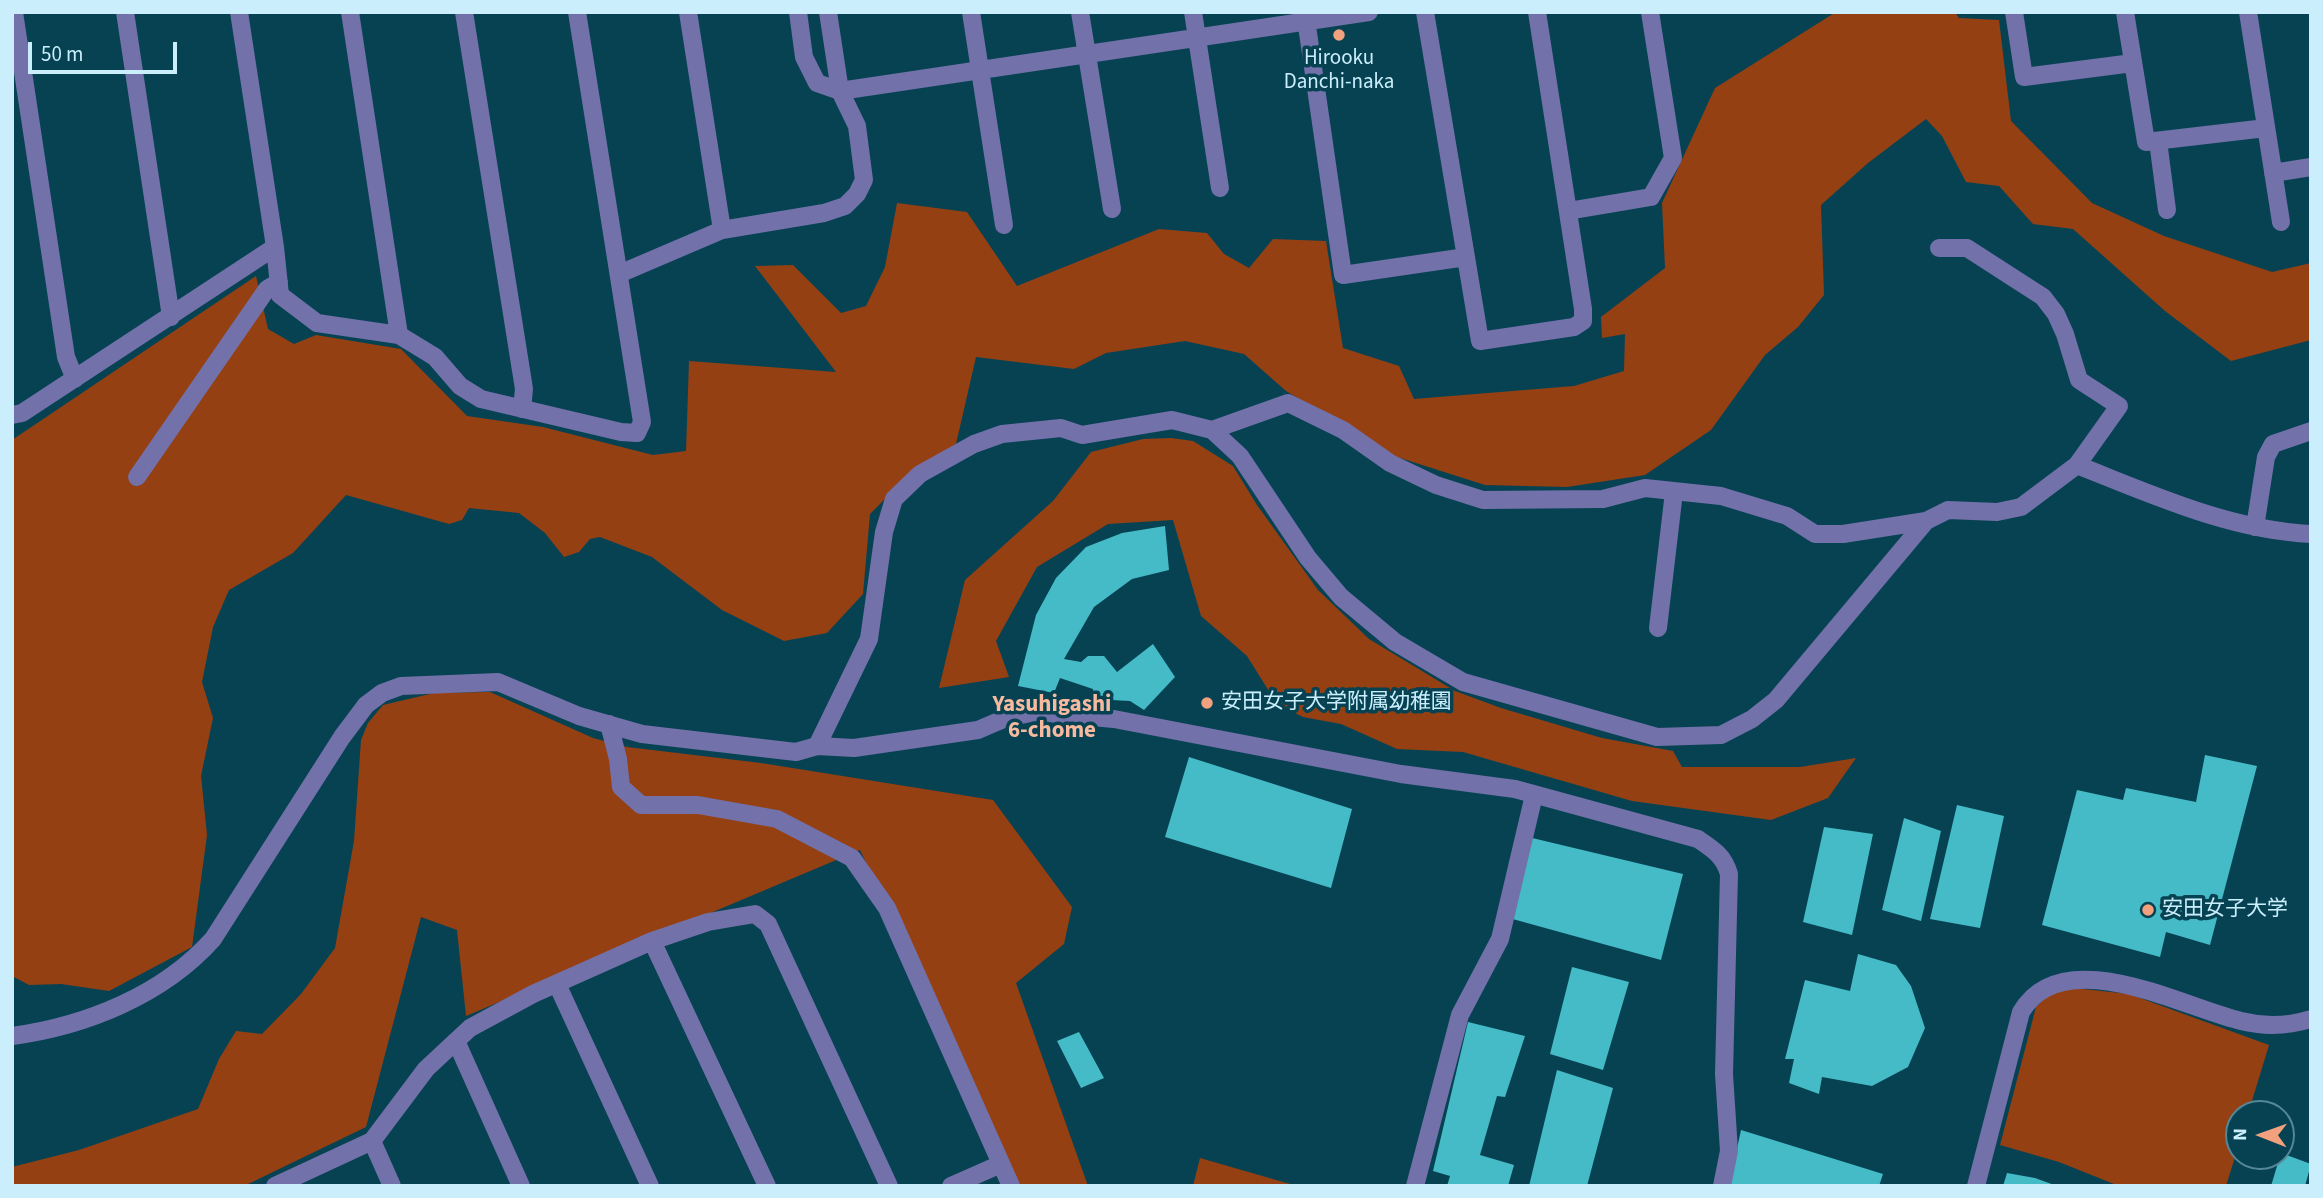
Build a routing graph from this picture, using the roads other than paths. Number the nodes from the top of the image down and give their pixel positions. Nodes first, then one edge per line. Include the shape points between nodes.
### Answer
1 (14, 12) edge
2 (125, 12) edge
3 (239, 12) edge
4 (350, 12) edge
5 (464, 12) edge
6 (577, 12) edge
7 (688, 12) edge
8 (798, 12) edge
9 (828, 12) edge
10 (971, 12) edge
11 (1080, 12) edge
12 (1193, 12) edge
13 (1369, 12) edge
14 (1425, 12) edge
15 (1537, 12) edge
16 (1650, 12) edge
17 (2014, 12) edge
18 (2125, 12) edge
19 (2248, 12) edge
20 (1305, 17) edge
21 (1197, 38) junction
22 (1086, 55) junction
23 (2133, 63) junction
24 (980, 71) junction
25 (840, 91) junction
26 (2266, 128) junction
27 (2158, 141) junction
28 (2311, 167) edge
29 (2273, 173) junction
30 (1220, 188) dead end
31 (1112, 209) dead end
32 (2167, 210) dead end
33 (1568, 211) junction
34 (2281, 222) dead end
35 (1004, 225) dead end
36 (722, 230) junction
37 (275, 247) junction
38 (1939, 248) dead end
39 (1466, 257) junction
40 (619, 274) junction
41 (279, 282) junction
42 (171, 317) junction
43 (399, 335) junction
44 (75, 379) junction
45 (522, 409) junction
46 (12, 415) edge
47 (1212, 430) junction
48 (2311, 431) edge
49 (2077, 465) junction
50 (137, 477) dead end
51 (1674, 492) junction
52 (1926, 520) junction
53 (2255, 527) junction
54 (2311, 534) edge
55 (1658, 628) dead end
56 (608, 724) junction
57 (817, 746) junction
58 (1534, 795) junction
59 (652, 942) junction
60 (557, 984) junction
61 (2311, 1019) edge
62 (12, 1036) edge
63 (456, 1041) junction
64 (372, 1141) junction
65 (1001, 1164) junction
66 (275, 1186) edge
67 (393, 1186) edge
68 (521, 1186) edge
69 (650, 1186) edge
70 (767, 1186) edge
71 (889, 1186) edge
72 (951, 1186) edge
73 (1011, 1186) edge
74 (1415, 1186) edge
75 (1722, 1186) edge
76 (1976, 1186) edge

1 - 44 street via 66,357
2 - 42 street
3 - 37 street
4 - 43 street
5 - 45 street via 524,389
6 - 40 street
7 - 36 street
8 - 25 street via 804,57 817,83
9 - 25 street
10 - 24 street
11 - 22 street
12 - 21 street
13 - 20 street
14 - 39 street
15 - 33 street
16 - 33 street via 1673,158 1651,197
17 - 23 street via 2024,77
18 - 23 street
19 - 26 street
20 - 21 street
20 - 39 street via 1343,275
21 - 22 street
21 - 30 street
22 - 24 street
22 - 31 street
23 - 27 street via 2146,142
24 - 25 street
24 - 35 street
25 - 36 street via 857,126 864,180 857,194 845,206 824,213
26 - 27 street
26 - 29 street
27 - 32 street
28 - 29 street
29 - 34 street
33 - 39 street via 1583,309 1583,321 1574,327 1480,341
36 - 40 street
37 - 41 street
37 - 42 street
38 - 49 street via 1967,248 2043,297 2065,334 2078,380 2119,406
40 - 45 street via 642,422 637,433
41 - 43 street via 280,295 317,323
41 - 50 street via 267,289
42 - 44 street
43 - 45 street via 435,357 460,386 481,399
44 - 46 street
47 - 51 street via 1287,403 1343,430 1390,463 1483,500 1603,499 1645,488
47 - 52 street via 1240,456 1308,558 1341,597 1395,642 1463,682 1657,737 1721,735 1776,700
47 - 57 street via 1172,420 1082,435 1061,428 1002,434 974,444 905,485 894,499 884,532 869,639
48 - 53 street via 2273,444 2266,457
49 - 52 street via 2021,508 1997,513 1948,510
49 - 53 street via 2179,505
51 - 52 street via 1721,496 1787,516 1815,534 1843,534
51 - 55 street
53 - 54 street
56 - 57 street via 642,734 765,749 796,752
56 - 62 street via 498,682 401,685 382,693 366,705 342,737 213,939 191,964 149,991 94,1016
56 - 65 street via 621,788 641,805 698,805 777,819 852,858 887,908
57 - 58 street via 854,748 978,730 1036,712 1114,719
58 - 74 street via 1500,939 1460,1015
58 - 75 street via 1698,839 1726,863 1724,1074 1729,1151
59 - 60 street
59 - 70 street
59 - 71 street via 708,922 755,914 768,924
60 - 63 street via 470,1028
60 - 69 street
61 - 76 street via 2270,1026 2119,983 2066,980 2046,986 2021,1012
63 - 64 street via 426,1069
63 - 68 street
64 - 66 street
64 - 67 street
65 - 72 street
65 - 73 street

